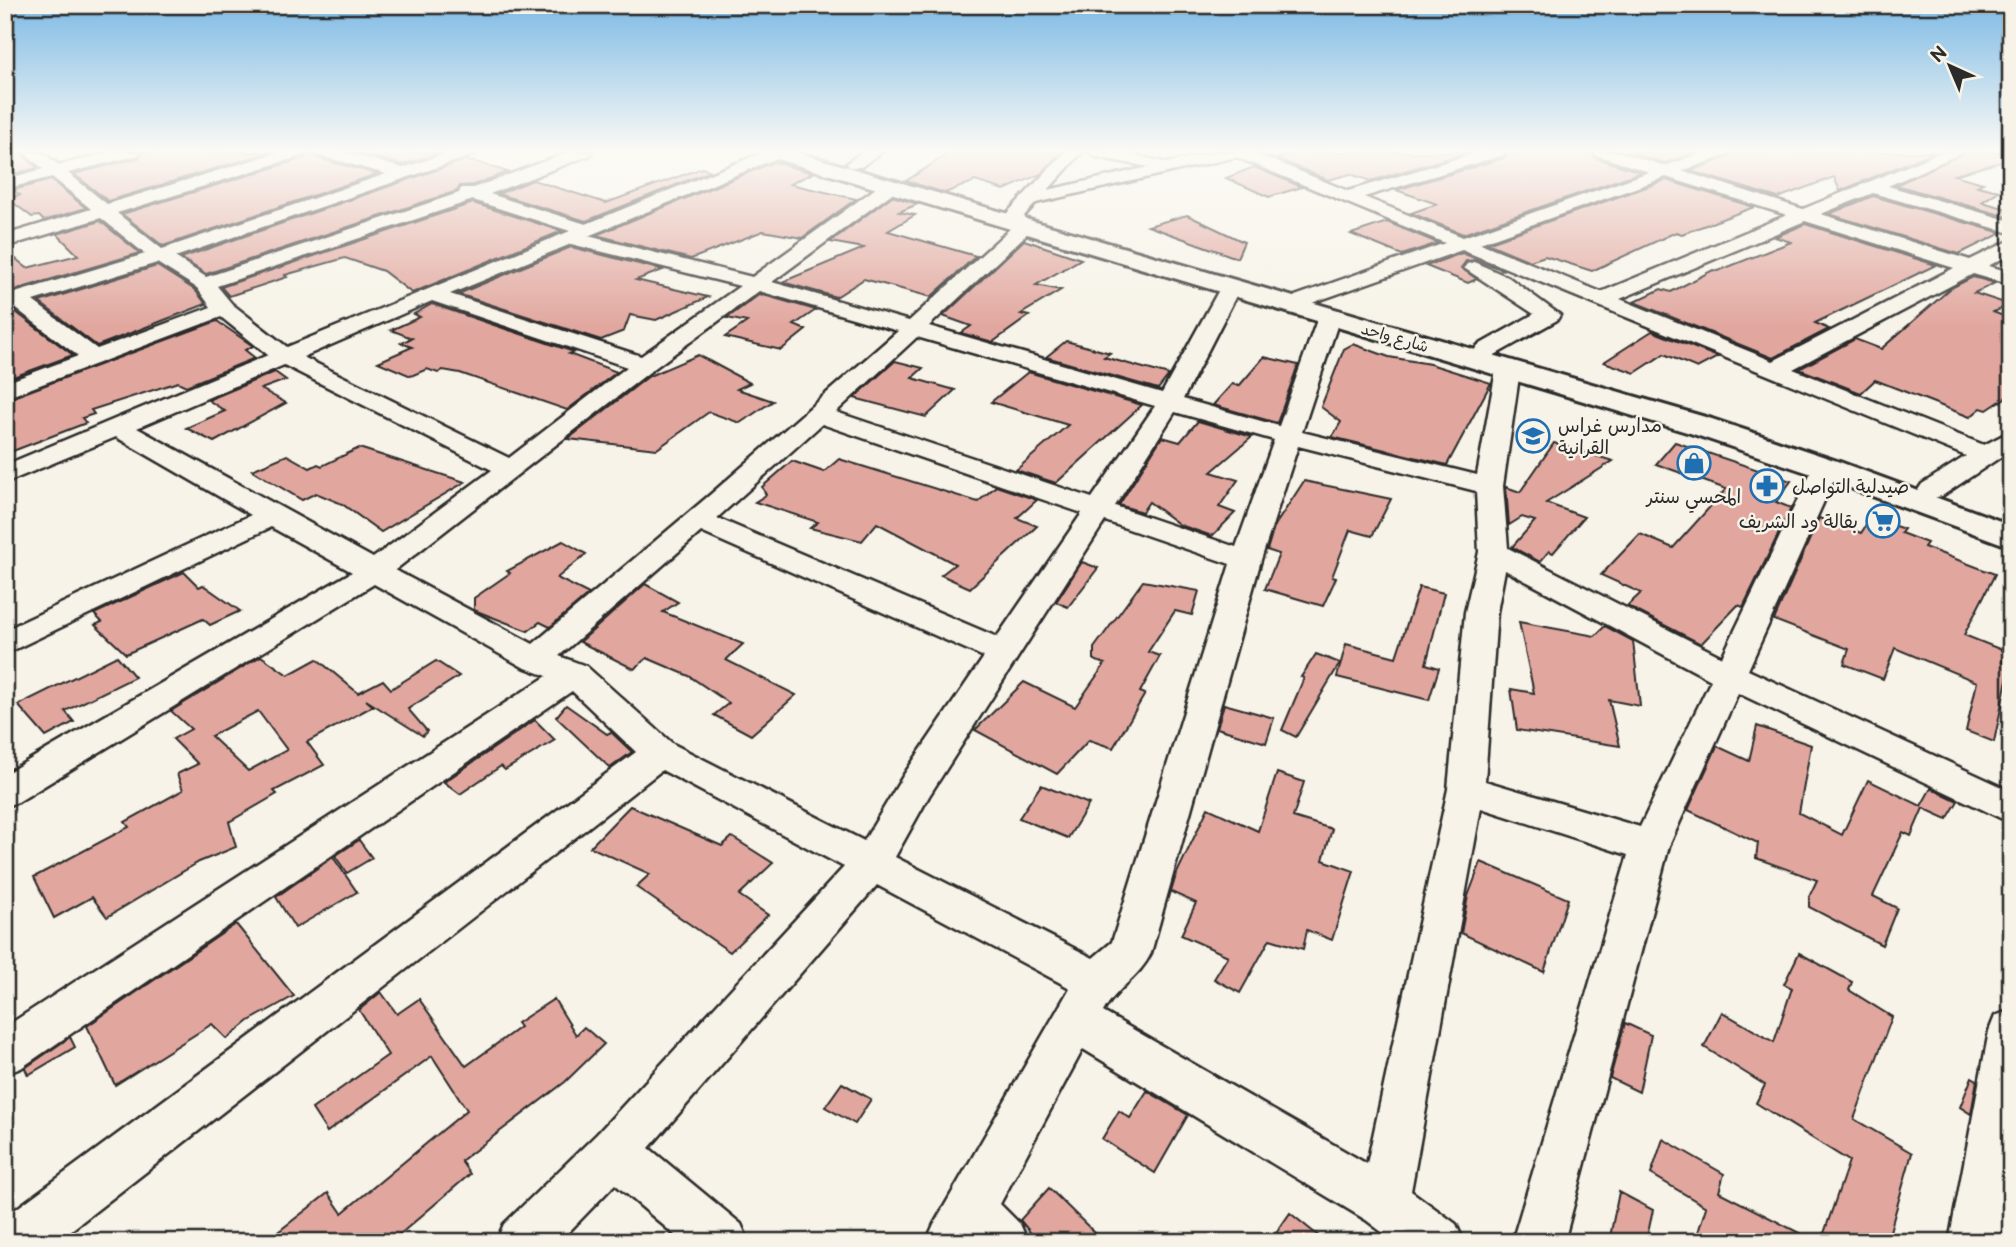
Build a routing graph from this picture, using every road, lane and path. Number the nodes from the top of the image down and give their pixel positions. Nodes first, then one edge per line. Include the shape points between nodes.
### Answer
1 (112, 210) edge
2 (296, 210) edge
3 (425, 210) edge
4 (516, 210) edge
5 (636, 210) edge
6 (857, 210) edge
7 (1003, 210) edge
8 (1007, 210) edge
9 (1025, 210) edge
10 (1034, 210) edge
11 (1378, 210) edge
12 (1555, 210) edge
13 (1791, 210) edge
14 (1818, 210) edge
15 (1953, 210) edge
16 (106, 212) junction
17 (1022, 214) junction
18 (1807, 215) junction
19 (2011, 227) edge
20 (579, 234) junction
21 (5, 241) edge
22 (1461, 244) junction
23 (2011, 246) edge
24 (1437, 253) junction
25 (159, 256) junction
26 (1970, 267) junction
27 (2011, 279) edge
28 (204, 284) junction
29 (757, 284) junction
30 (1230, 288) junction
31 (431, 294) junction
32 (1600, 300) junction
33 (11, 301) edge
34 (224, 309) junction
35 (1315, 309) junction
36 (914, 330) junction
37 (285, 356) junction
38 (94, 357) junction
39 (1509, 364) junction
40 (644, 365) junction
41 (1773, 370) junction
42 (5, 391) edge
43 (1170, 401) junction
44 (821, 415) junction
45 (117, 426) junction
46 (1287, 436) junction
47 (2011, 439) edge
48 (1986, 455) junction
49 (511, 468) junction
50 (1826, 468) junction
51 (5, 475) edge
52 (1489, 486) junction
53 (1932, 490) junction
54 (1099, 512) junction
55 (272, 516) junction
56 (699, 521) junction
57 (2011, 521) edge
58 (2011, 537) edge
59 (1494, 552) junction
60 (1246, 560) junction
61 (373, 572) junction
62 (5, 643) edge
63 (1005, 653) junction
64 (535, 659) junction
65 (574, 674) junction
66 (1729, 675) junction
67 (660, 753) junction
68 (1466, 789) junction
69 (5, 792) edge
70 (2011, 808) edge
71 (1650, 846) junction
72 (873, 863) junction
73 (1087, 1001) junction
74 (2011, 1031) edge
75 (2010, 1038) edge
76 (5, 1053) edge
77 (614, 1151) junction
78 (1384, 1202) junction
79 (975, 1232) edge
80 (14, 1242) edge
81 (522, 1242) edge
82 (723, 1242) edge
83 (1438, 1242) edge
84 (1538, 1242) edge
85 (1975, 1242) edge

1 - 16 street
2 - 25 street
3 - 28 street
4 - 20 street
5 - 20 street
6 - 29 street
7 - 17 street, شارع واحد
8 - 17 street, شارع واحد
9 - 17 street
10 - 17 street
11 - 22 street
12 - 22 street
13 - 18 street
14 - 18 street
15 - 19 street
16 - 21 street
16 - 25 street
17 - 30 street, شارع واحد
17 - 35 street, شارع واحد
17 - 36 street
18 - 26 street
18 - 32 street
20 - 29 street
20 - 31 street
22 - 24 street
22 - 32 street
23 - 26 street
24 - 35 street
24 - 39 street via 1491,275 1549,315
25 - 28 street
25 - 33 street
26 - 27 street
26 - 41 street
28 - 34 street
29 - 36 street
29 - 40 street
30 - 35 street, شارع واحد
30 - 43 street
31 - 37 street
31 - 40 street
32 - 41 street
33 - 38 street
34 - 37 street
34 - 38 street
35 - 39 street, شارع واحد
35 - 46 street
36 - 43 street
36 - 44 street
37 - 45 street
37 - 49 street
38 - 42 street
39 - 50 street, شارع واحد
39 - 52 street
39 - 53 street, شارع واحد via 1717,419
40 - 49 street
41 - 48 street
43 - 46 street
43 - 54 street
44 - 54 street
44 - 56 street
45 - 51 street
45 - 55 street
46 - 52 street
46 - 60 street
47 - 48 street
48 - 53 street
49 - 61 street
50 - 58 street, شارع واحد
50 - 66 street
52 - 59 street
53 - 57 street, شارع واحد
54 - 60 street
54 - 63 street
55 - 61 street
55 - 62 street
56 - 63 street
56 - 64 street
59 - 66 street
59 - 68 street via 1481,612
60 - 73 street via 1130,953
61 - 64 street
61 - 69 street
63 - 72 street via 916,786
64 - 65 street
65 - 67 street
65 - 76 street
66 - 70 street
66 - 71 street
67 - 72 street
67 - 80 street
68 - 71 street
68 - 78 street
71 - 84 street
72 - 73 street
72 - 77 street
73 - 78 street
73 - 79 street
74 - 75 street
75 - 85 street
77 - 81 street
77 - 82 street
78 - 83 street

